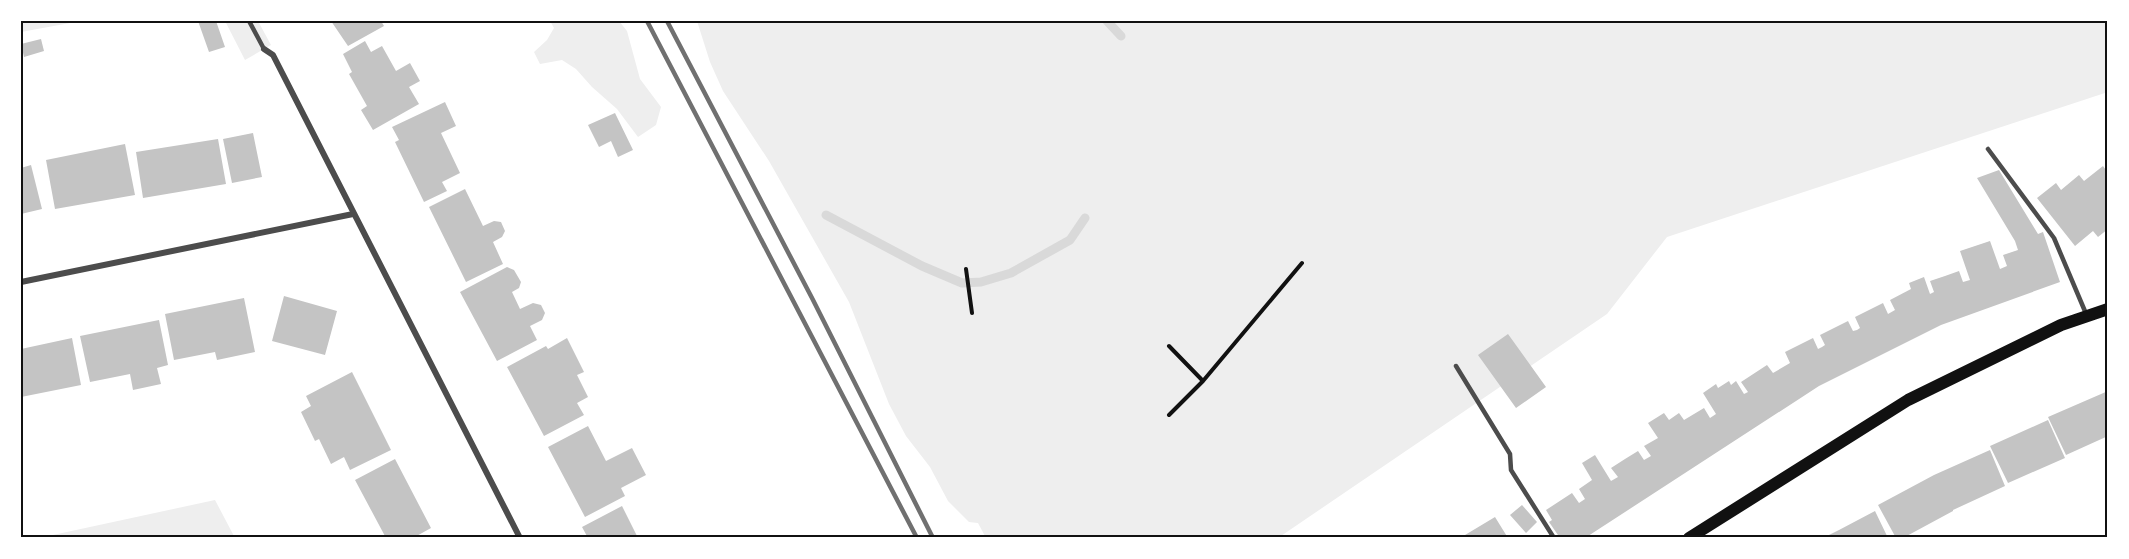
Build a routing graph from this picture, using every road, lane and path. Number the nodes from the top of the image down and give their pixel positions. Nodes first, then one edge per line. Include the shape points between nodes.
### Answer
1 (249, 21) edge
2 (264, 50) joint
3 (1988, 149) dead end
4 (353, 213) junction
5 (1302, 263) dead end
6 (966, 269) dead end
7 (21, 282) edge
8 (2108, 309) edge
9 (972, 313) dead end
10 (2087, 316) junction
11 (1168, 346) dead end
12 (1456, 366) dead end
13 (1203, 381) junction
14 (1169, 415) dead end
15 (520, 538) edge
16 (1554, 538) edge
17 (1689, 538) edge

1 - 2 lane
2 - 4 street via 273,55
3 - 10 lane via 2054,238
4 - 7 street
4 - 15 street
5 - 13 path
6 - 9 path
8 - 10 main road
10 - 17 main road via 1908,400
11 - 13 path
12 - 16 lane via 1510,454 1511,470
13 - 14 path

